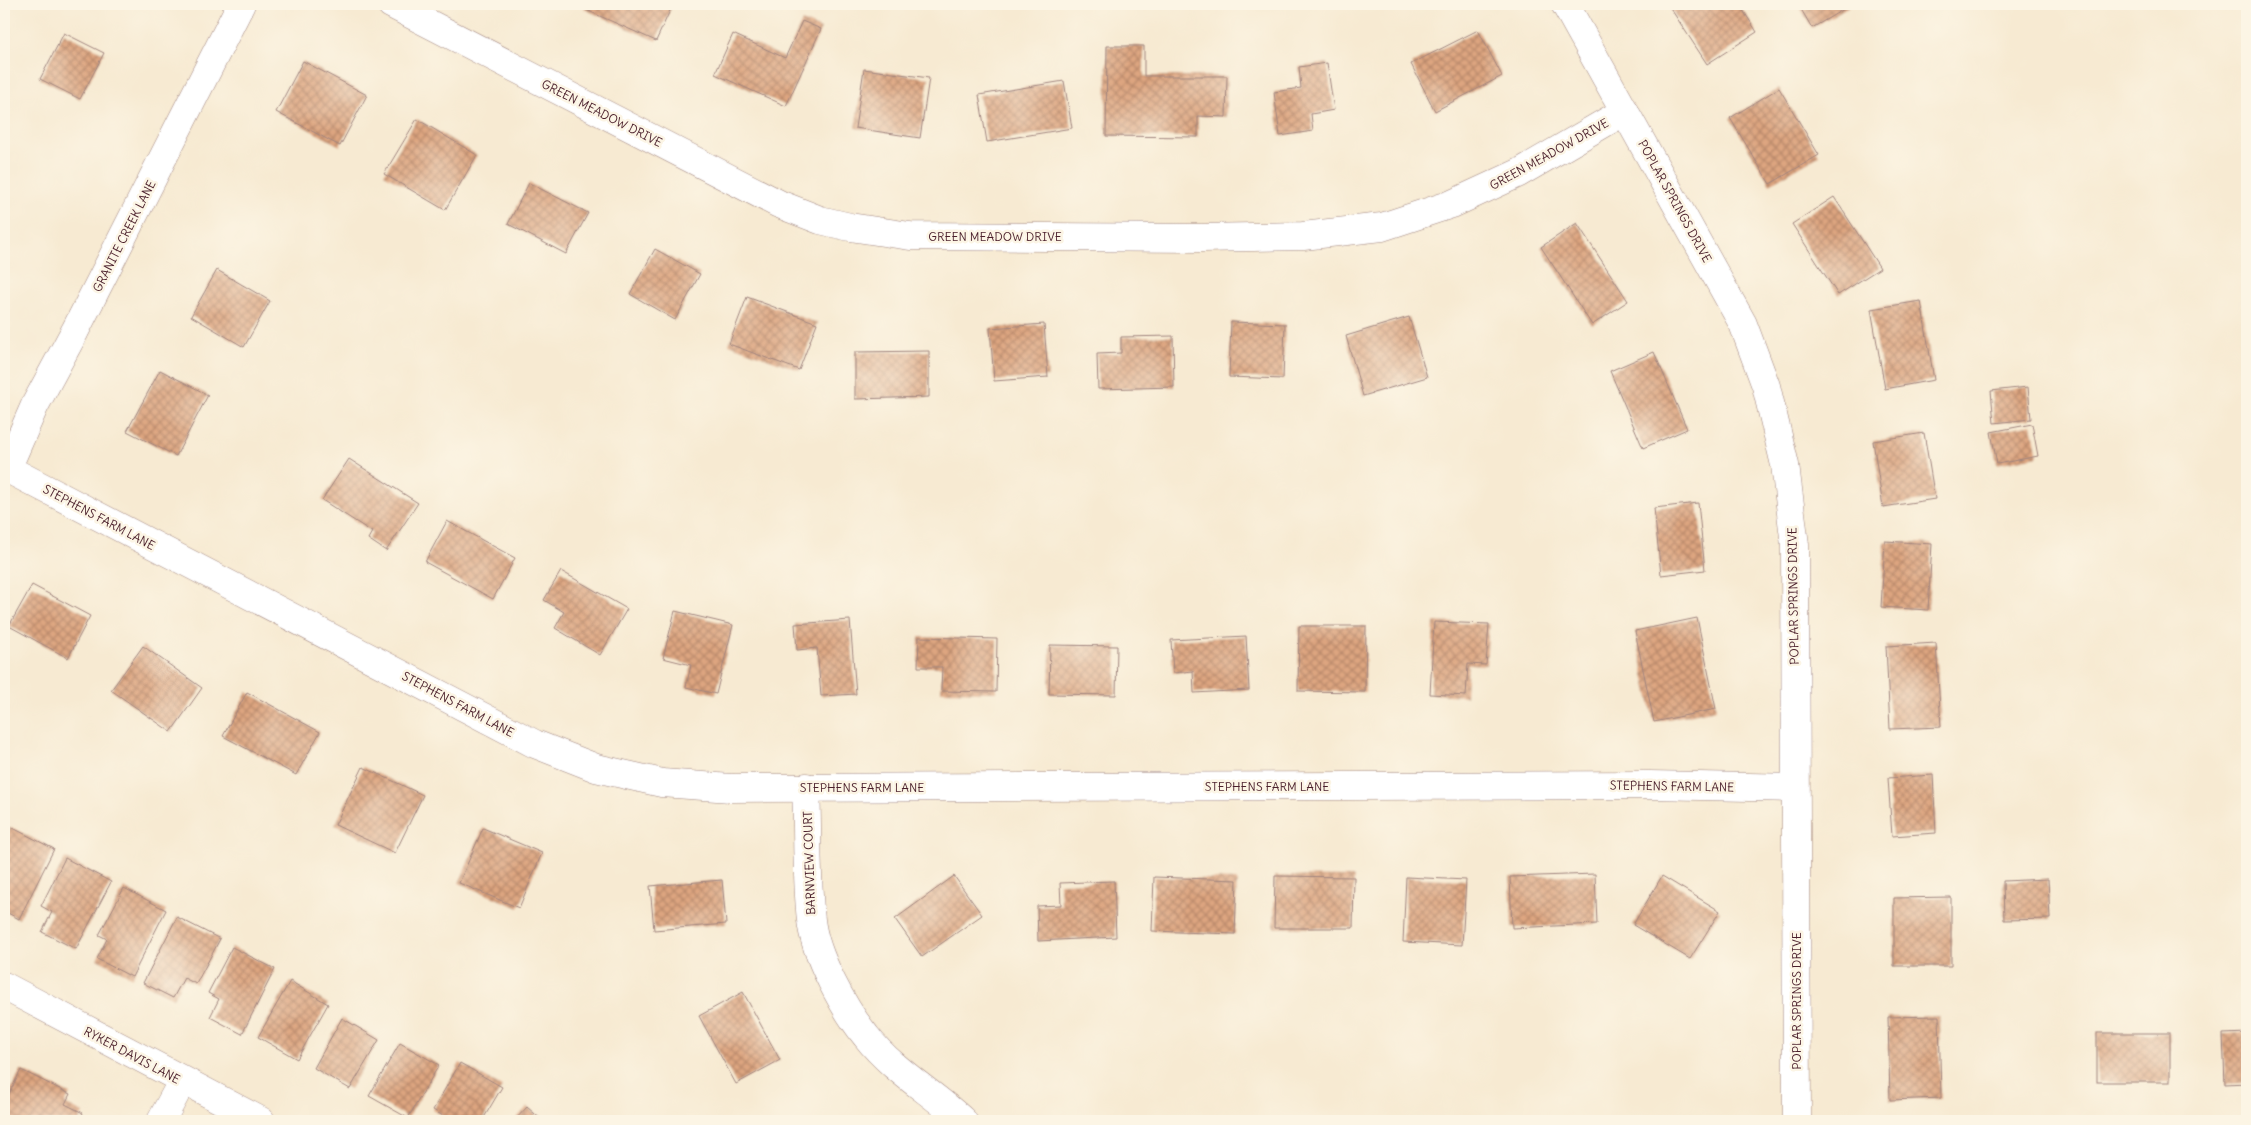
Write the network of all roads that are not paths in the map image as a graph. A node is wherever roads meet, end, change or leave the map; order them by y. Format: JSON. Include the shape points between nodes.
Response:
{"nodes":[{"id":1,"x":242,"y":4,"type":"edge"},
{"id":2,"x":391,"y":4,"type":"edge"},
{"id":3,"x":1566,"y":4,"type":"edge"},
{"id":4,"x":1625,"y":111,"type":"junction"},
{"id":5,"x":6,"y":468,"type":"edge"},
{"id":6,"x":806,"y":787,"type":"junction"},
{"id":7,"x":1794,"y":788,"type":"junction"},
{"id":8,"x":4,"y":986,"type":"edge"},
{"id":9,"x":182,"y":1082,"type":"junction"},
{"id":10,"x":161,"y":1121,"type":"edge"},
{"id":11,"x":261,"y":1121,"type":"edge"},
{"id":12,"x":963,"y":1121,"type":"edge"},
{"id":13,"x":1797,"y":1121,"type":"edge"}],
"edges":[{"from":1,"to":5,"type":"street","name":"GRANITE CREEK LANE","via":[[35,405]]},
{"from":2,"to":4,"type":"street","name":"GREEN MEADOW DRIVE","via":[[779,204],[820,220],[910,236],[1303,236],[1382,227],[1452,204],[1519,173]]},
{"from":3,"to":4,"type":"street","name":"POPLAR SPRINGS DRIVE"},
{"from":4,"to":7,"type":"street","name":"POPLAR SPRINGS DRIVE","via":[[1742,324],[1766,386],[1785,465],[1795,546]]},
{"from":5,"to":6,"type":"street","name":"STEPHENS FARM LANE","via":[[535,744],[596,768],[662,783],[731,788]]},
{"from":6,"to":7,"type":"street","name":"STEPHENS FARM LANE","via":[[1650,785]]},
{"from":6,"to":12,"type":"street","name":"BARNVIEW COURT","via":[[811,922],[817,946],[838,994],[866,1037],[903,1074]]},
{"from":7,"to":13,"type":"street","name":"POPLAR SPRINGS DRIVE"},
{"from":8,"to":9,"type":"street","name":"RYKER DAVIS LANE"},
{"from":9,"to":10,"type":"street"},
{"from":9,"to":11,"type":"street","name":"RYKER DAVIS LANE"}]}
